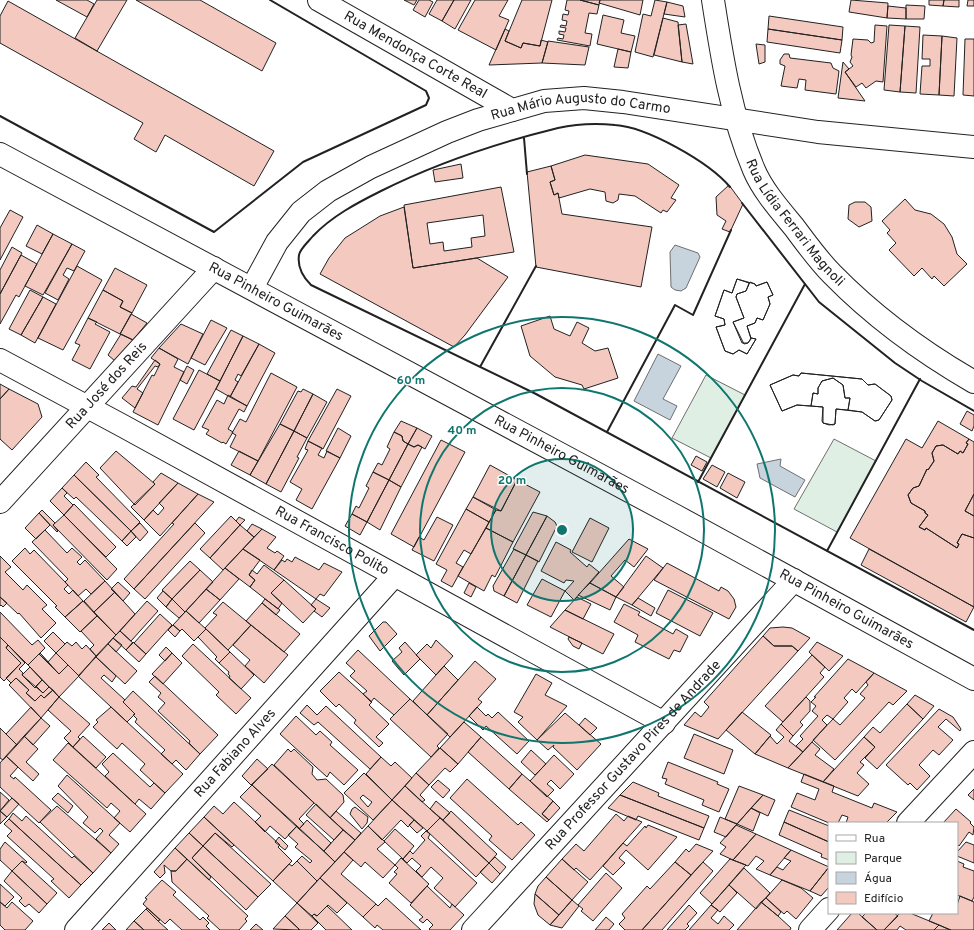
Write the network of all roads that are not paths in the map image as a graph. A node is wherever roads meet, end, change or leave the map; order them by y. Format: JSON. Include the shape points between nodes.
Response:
{"nodes":[{"id":1,"x":319,"y":0,"type":"edge"},
{"id":2,"x":713,"y":0,"type":"edge"},
{"id":3,"x":512,"y":110,"type":"junction"},
{"id":4,"x":736,"y":119,"type":"junction"},
{"id":5,"x":974,"y":147,"type":"edge"},
{"id":6,"x":0,"y":154,"type":"edge"},
{"id":7,"x":214,"y":268,"type":"junction"},
{"id":8,"x":252,"y":288,"type":"junction"},
{"id":9,"x":0,"y":360,"type":"edge"},
{"id":10,"x":974,"y":382,"type":"edge"},
{"id":11,"x":88,"y":407,"type":"junction"},
{"id":12,"x":0,"y":502,"type":"edge"},
{"id":13,"x":394,"y":576,"type":"junction"},
{"id":14,"x":794,"y":580,"type":"junction"},
{"id":15,"x":974,"y":679,"type":"edge"},
{"id":16,"x":664,"y":723,"type":"junction"},
{"id":17,"x":974,"y":752,"type":"edge"},
{"id":18,"x":909,"y":822,"type":"edge"},
{"id":19,"x":828,"y":910,"type":"edge"},
{"id":20,"x":76,"y":930,"type":"edge"},
{"id":21,"x":476,"y":930,"type":"edge"},
{"id":22,"x":810,"y":930,"type":"edge"}],
"edges":[{"from":1,"to":3,"type":"street","name":"Rua Mendonça Corte Real"},
{"from":2,"to":4,"type":"street","name":"Rua Lídia Ferrari Magnoli","via":[[723,66]]},
{"from":3,"to":4,"type":"street","name":"Rua Mário Augusto do Carmo","via":[[544,101],[584,98]]},
{"from":3,"to":8,"type":"street","name":"Rua Mário Augusto do Carmo","via":[[447,132],[371,167],[328,191],[301,212],[277,242]]},
{"from":4,"to":5,"type":"street","name":"Rua Mário Augusto do Carmo","via":[[818,132]]},
{"from":4,"to":10,"type":"street","name":"Rua Lídia Ferrari Magnoli","via":[[755,172],[776,205],[831,274],[895,331]]},
{"from":6,"to":7,"type":"street","name":"Rua Pinheiro Guimarães"},
{"from":7,"to":8,"type":"street","name":"Rua Pinheiro Guimarães"},
{"from":7,"to":11,"type":"street","name":"Rua José dos Reis"},
{"from":8,"to":14,"type":"street","name":"Rua Pinheiro Guimarães"},
{"from":9,"to":11,"type":"street","name":"Rua Francisco Polito"},
{"from":11,"to":12,"type":"street","name":"Rua José dos Reis"},
{"from":11,"to":13,"type":"street","name":"Rua Francisco Polito"},
{"from":13,"to":16,"type":"street","name":"Rua Francisco Polito"},
{"from":13,"to":20,"type":"street","name":"Rua Fabiano Alves"},
{"from":14,"to":15,"type":"street","name":"Rua Pinheiro Guimarães"},
{"from":14,"to":16,"type":"street","name":"Rua Professor Gustavo Pires de Andrade"},
{"from":16,"to":21,"type":"street","name":"Rua Professor Gustavo Pires de Andrade"},
{"from":17,"to":18,"type":"street"},
{"from":19,"to":22,"type":"street"}]}
